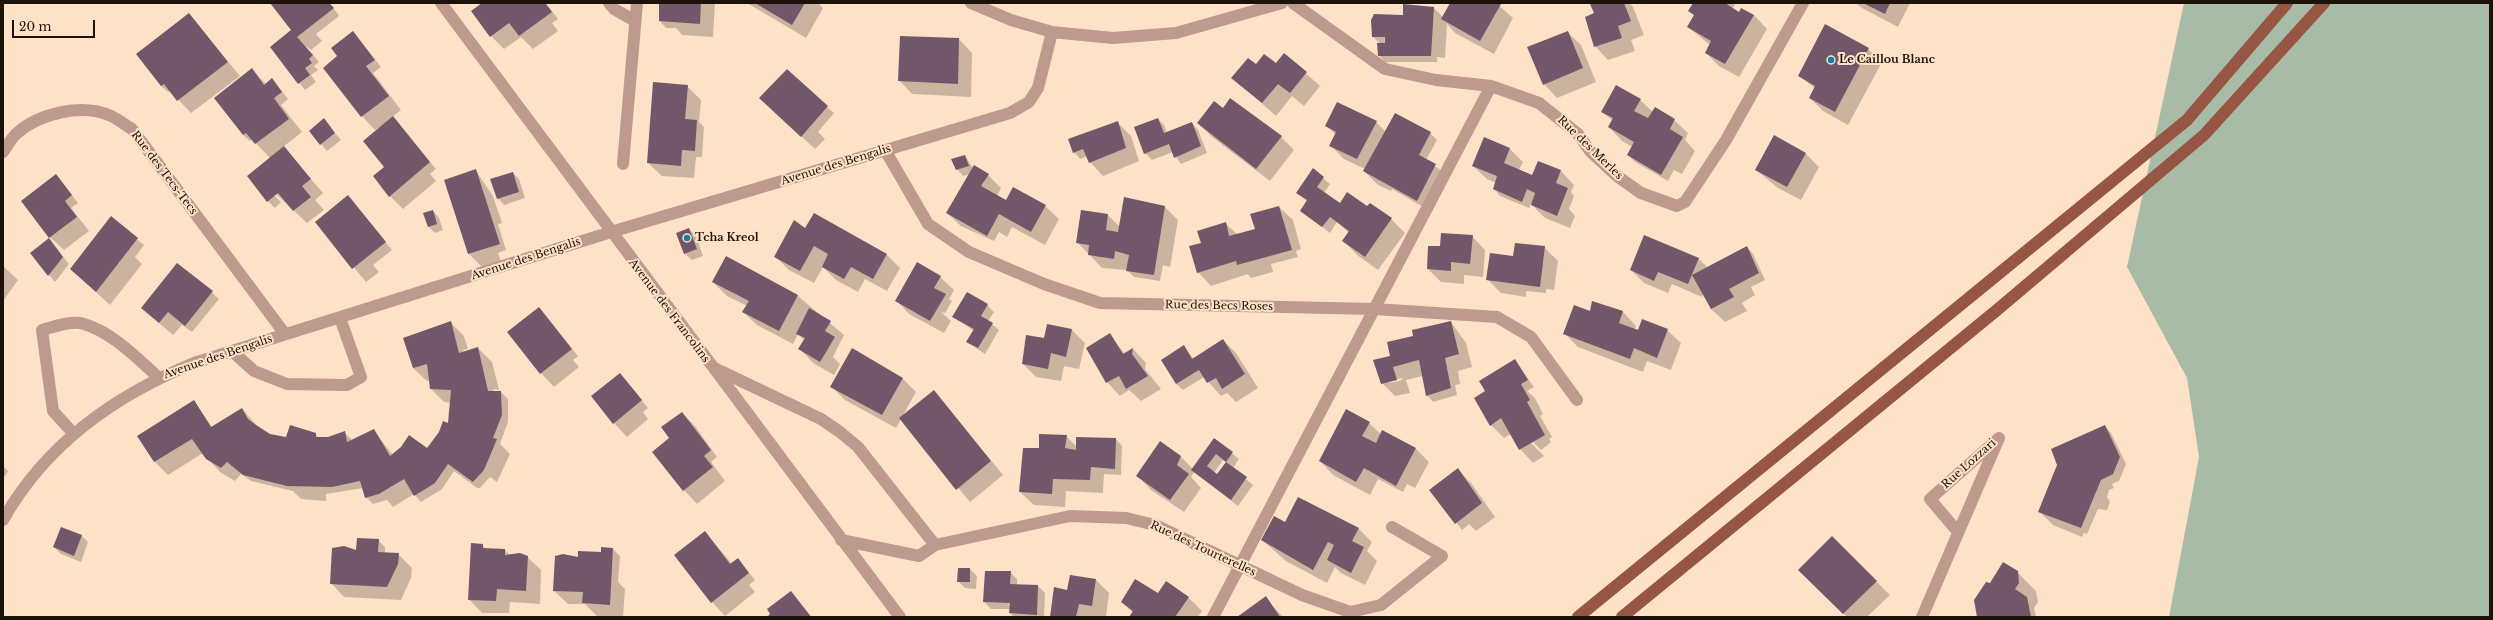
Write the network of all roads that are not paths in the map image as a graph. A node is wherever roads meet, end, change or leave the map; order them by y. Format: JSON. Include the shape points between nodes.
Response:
{"nodes":[{"id":1,"x":441,"y":3,"type":"edge"},
{"id":2,"x":609,"y":3,"type":"edge"},
{"id":3,"x":637,"y":3,"type":"edge"},
{"id":4,"x":971,"y":3,"type":"edge"},
{"id":5,"x":1282,"y":3,"type":"edge"},
{"id":6,"x":1293,"y":3,"type":"edge"},
{"id":7,"x":2287,"y":3,"type":"edge"},
{"id":8,"x":2324,"y":3,"type":"edge"},
{"id":9,"x":1800,"y":5,"type":"edge"},
{"id":10,"x":635,"y":21,"type":"junction"},
{"id":11,"x":1052,"y":32,"type":"junction"},
{"id":12,"x":1491,"y":86,"type":"junction"},
{"id":13,"x":886,"y":150,"type":"junction"},
{"id":14,"x":3,"y":152,"type":"edge"},
{"id":15,"x":623,"y":164,"type":"dead end"},
{"id":16,"x":611,"y":232,"type":"junction"},
{"id":17,"x":1375,"y":309,"type":"junction"},
{"id":18,"x":340,"y":318,"type":"junction"},
{"id":19,"x":286,"y":334,"type":"junction"},
{"id":20,"x":233,"y":352,"type":"junction"},
{"id":21,"x":711,"y":366,"type":"junction"},
{"id":22,"x":159,"y":378,"type":"junction"},
{"id":23,"x":1577,"y":400,"type":"dead end"},
{"id":24,"x":73,"y":433,"type":"junction"},
{"id":25,"x":3,"y":520,"type":"edge"},
{"id":26,"x":1392,"y":527,"type":"dead end"},
{"id":27,"x":1957,"y":531,"type":"junction"},
{"id":28,"x":842,"y":540,"type":"junction"},
{"id":29,"x":934,"y":544,"type":"junction"},
{"id":30,"x":1239,"y":565,"type":"junction"},
{"id":31,"x":900,"y":617,"type":"edge"},
{"id":32,"x":1213,"y":617,"type":"edge"},
{"id":33,"x":1578,"y":617,"type":"edge"},
{"id":34,"x":1622,"y":617,"type":"edge"},
{"id":35,"x":1922,"y":617,"type":"edge"}],
"edges":[{"from":1,"to":16,"type":"street","name":"Avenue des Francolins"},
{"from":2,"to":10,"type":"street","via":[[614,9]]},
{"from":3,"to":10,"type":"street"},
{"from":4,"to":11,"type":"street","via":[[1011,20]]},
{"from":5,"to":11,"type":"street","via":[[1176,33],[1113,38]]},
{"from":6,"to":12,"type":"street","name":"Rue des Merles","via":[[1385,69],[1436,80]]},
{"from":7,"to":33,"type":"main road","via":[[2187,120]]},
{"from":8,"to":34,"type":"main road","via":[[2204,135],[1997,310]]},
{"from":9,"to":12,"type":"street","name":"Rue des Merles","via":[[1726,140],[1686,202],[1677,206],[1641,193],[1617,176],[1590,151],[1578,134],[1539,103]]},
{"from":10,"to":15,"type":"street"},
{"from":11,"to":13,"type":"street","name":"Avenue des Bengalis","via":[[1038,88],[1029,102],[1010,113]]},
{"from":12,"to":17,"type":"street"},
{"from":13,"to":16,"type":"street","name":"Avenue des Bengalis"},
{"from":13,"to":17,"type":"street","name":"Rue des Becs Roses","via":[[928,224],[969,252],[1044,284],[1100,303]]},
{"from":14,"to":19,"type":"street","name":"Rue des Tecs-Tecs","via":[[16,134],[40,119],[64,111],[87,110],[111,115],[132,129]]},
{"from":16,"to":18,"type":"street","name":"Avenue des Bengalis"},
{"from":16,"to":21,"type":"street","name":"Avenue des Francolins"},
{"from":17,"to":23,"type":"street","name":"Rue des Becs Roses","via":[[1497,317],[1531,337]]},
{"from":17,"to":30,"type":"street"},
{"from":18,"to":19,"type":"street","name":"Avenue des Bengalis"},
{"from":18,"to":20,"type":"street","via":[[361,377],[347,385],[286,384],[254,371]]},
{"from":19,"to":20,"type":"street","name":"Avenue des Bengalis"},
{"from":20,"to":22,"type":"street","name":"Avenue des Bengalis"},
{"from":21,"to":28,"type":"street","name":"Avenue des Francolins"},
{"from":21,"to":29,"type":"street","via":[[821,419],[840,432],[858,447]]},
{"from":22,"to":24,"type":"street","name":"Avenue des Bengalis","via":[[127,395]]},
{"from":22,"to":24,"type":"street","via":[[120,344],[83,324],[63,324],[42,330],[53,411]]},
{"from":24,"to":25,"type":"street","name":"Avenue des Bengalis","via":[[50,454],[14,501]]},
{"from":26,"to":30,"type":"street","name":"Rue des Tourterelles","via":[[1442,556],[1381,605],[1350,612],[1302,595]]},
{"from":27,"to":27,"type":"street","name":"Rue Lozzari","via":[[1966,510],[1999,438],[1930,499]]},
{"from":27,"to":35,"type":"street","name":"Rue Lozzari"},
{"from":28,"to":29,"type":"street","name":"Rue des Tourterelles","via":[[919,556]]},
{"from":28,"to":31,"type":"street","name":"Avenue des Francolins"},
{"from":29,"to":30,"type":"street","name":"Rue des Tourterelles","via":[[1070,516],[1106,516],[1155,524]]},
{"from":30,"to":32,"type":"street"}]}
